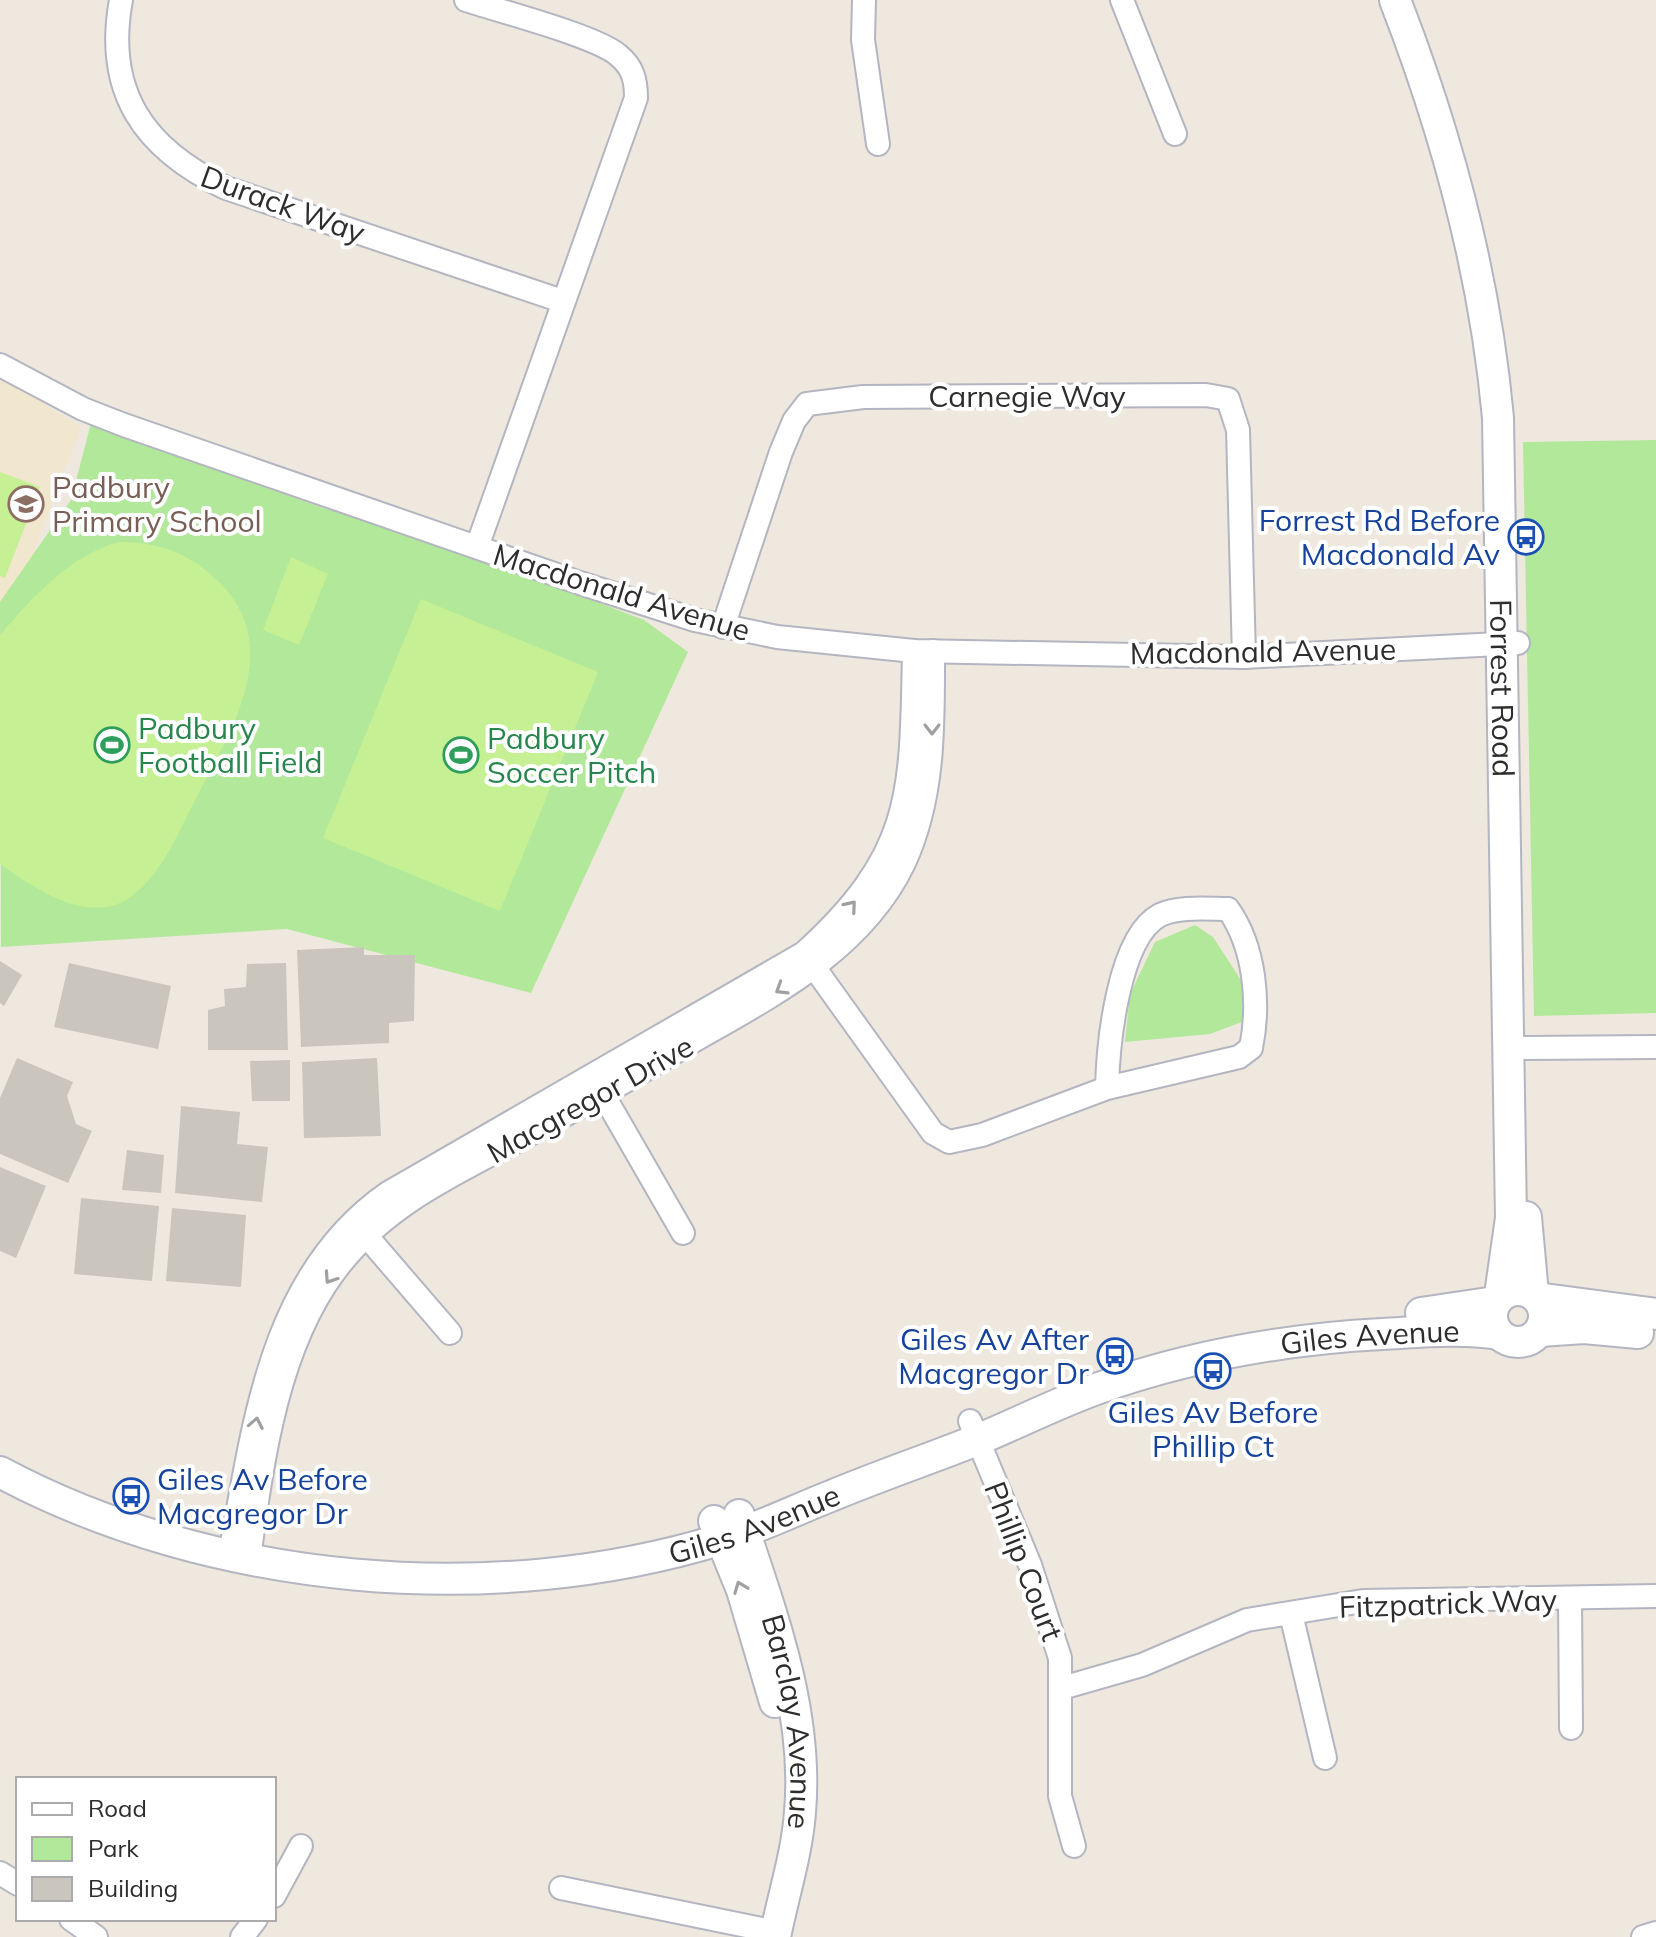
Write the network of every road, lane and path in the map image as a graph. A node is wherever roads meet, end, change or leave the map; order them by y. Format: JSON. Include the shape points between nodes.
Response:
{"nodes":[{"id":1,"x":121,"y":0,"type":"edge"},
{"id":2,"x":466,"y":0,"type":"edge"},
{"id":3,"x":864,"y":0,"type":"edge"},
{"id":4,"x":1122,"y":0,"type":"edge"},
{"id":5,"x":1395,"y":0,"type":"edge"},
{"id":6,"x":1413,"y":0,"type":"edge"},
{"id":7,"x":1175,"y":134,"type":"dead end"},
{"id":8,"x":878,"y":144,"type":"dead end"},
{"id":9,"x":562,"y":301,"type":"junction"},
{"id":10,"x":0,"y":365,"type":"edge"},
{"id":11,"x":477,"y":547,"type":"junction"},
{"id":12,"x":723,"y":627,"type":"junction"},
{"id":13,"x":1509,"y":643,"type":"junction"},
{"id":14,"x":923,"y":651,"type":"junction"},
{"id":15,"x":1244,"y":657,"type":"junction"},
{"id":16,"x":809,"y":960,"type":"junction"},
{"id":17,"x":1656,"y":1047,"type":"edge"},
{"id":18,"x":1516,"y":1048,"type":"junction"},
{"id":19,"x":598,"y":1085,"type":"junction"},
{"id":20,"x":1107,"y":1088,"type":"junction"},
{"id":21,"x":359,"y":1228,"type":"junction"},
{"id":22,"x":683,"y":1233,"type":"dead end"},
{"id":23,"x":1535,"y":1296,"type":"junction"},
{"id":24,"x":1497,"y":1299,"type":"junction"},
{"id":25,"x":1656,"y":1314,"type":"edge"},
{"id":26,"x":1540,"y":1331,"type":"junction"},
{"id":27,"x":450,"y":1333,"type":"dead end"},
{"id":28,"x":1499,"y":1334,"type":"junction"},
{"id":29,"x":1656,"y":1334,"type":"edge"},
{"id":30,"x":974,"y":1430,"type":"junction"},
{"id":31,"x":0,"y":1453,"type":"edge"},
{"id":32,"x":0,"y":1472,"type":"edge"},
{"id":33,"x":729,"y":1526,"type":"junction"},
{"id":34,"x":241,"y":1548,"type":"junction"},
{"id":35,"x":1656,"y":1596,"type":"edge"},
{"id":36,"x":1570,"y":1598,"type":"junction"},
{"id":37,"x":1291,"y":1614,"type":"junction"},
{"id":38,"x":1062,"y":1688,"type":"junction"},
{"id":39,"x":1571,"y":1728,"type":"dead end"},
{"id":40,"x":1325,"y":1758,"type":"dead end"},
{"id":41,"x":301,"y":1846,"type":"dead end"},
{"id":42,"x":1074,"y":1846,"type":"dead end"},
{"id":43,"x":561,"y":1888,"type":"dead end"},
{"id":44,"x":276,"y":1892,"type":"edge"},
{"id":45,"x":74,"y":1921,"type":"edge"},
{"id":46,"x":254,"y":1921,"type":"edge"},
{"id":47,"x":1656,"y":1933,"type":"edge"},
{"id":48,"x":767,"y":1934,"type":"edge"},
{"id":49,"x":96,"y":1937,"type":"edge"},
{"id":50,"x":242,"y":1937,"type":"edge"},
{"id":51,"x":1643,"y":1937,"type":"edge"}],
"edges":[{"from":1,"to":9,"type":"street","name":"Durack Way","via":[[116,63],[125,94],[162,149],[192,172]]},
{"from":2,"to":9,"type":"street","via":[[605,47],[630,67],[636,81],[636,98]]},
{"from":3,"to":8,"type":"street","via":[[863,40]]},
{"from":4,"to":7,"type":"street"},
{"from":5,"to":13,"type":"street","name":"Forrest Road","via":[[1448,153],[1483,302],[1499,437]]},
{"from":6,"to":13,"type":"street","name":"Forrest Road","via":[[1453,121],[1496,303],[1516,490]]},
{"from":9,"to":11,"type":"street"},
{"from":10,"to":11,"type":"street","name":"Macdonald Avenue","via":[[124,425]]},
{"from":11,"to":12,"type":"street","name":"Macdonald Avenue"},
{"from":12,"to":14,"type":"street","name":"Macdonald Avenue"},
{"from":12,"to":15,"type":"street","name":"Carnegie Way","via":[[781,452],[807,404],[863,397],[1206,395],[1228,399],[1238,430]]},
{"from":13,"to":15,"type":"street","name":"Macdonald Avenue"},
{"from":13,"to":18,"type":"street","name":"Forrest Road"},
{"from":14,"to":15,"type":"street","name":"Macdonald Avenue"},
{"from":14,"to":16,"type":"street","name":"Macgregor Drive","via":[[911,762],[896,834],[856,901]]},
{"from":16,"to":19,"type":"street","name":"Macgregor Drive"},
{"from":16,"to":20,"type":"street","via":[[933,1133],[949,1142],[982,1135]]},
{"from":17,"to":18,"type":"street"},
{"from":18,"to":23,"type":"street","name":"Forrest Road"},
{"from":18,"to":24,"type":"street","name":"Forrest Road","via":[[1511,1235]]},
{"from":19,"to":21,"type":"street","name":"Macgregor Drive","via":[[407,1181]]},
{"from":19,"to":22,"type":"street"},
{"from":20,"to":20,"type":"street","via":[[1108,1039],[1141,929],[1162,914],[1228,909],[1241,927],[1253,971],[1251,1048],[1239,1057]]},
{"from":21,"to":27,"type":"street"},
{"from":21,"to":34,"type":"street","name":"Macgregor Drive","via":[[306,1279],[281,1332],[259,1405]]},
{"from":23,"to":24,"type":"street","via":[[1518,1289]]},
{"from":23,"to":25,"type":"street"},
{"from":23,"to":26,"type":"street","via":[[1544,1316]]},
{"from":24,"to":28,"type":"street","via":[[1491,1320]]},
{"from":24,"to":30,"type":"street","name":"Giles Avenue","via":[[1427,1313],[1305,1321],[1202,1339],[1106,1368]]},
{"from":26,"to":28,"type":"street","via":[[1522,1342]]},
{"from":26,"to":29,"type":"street","via":[[1584,1328]]},
{"from":28,"to":30,"type":"street","name":"Giles Avenue","via":[[1463,1328],[1239,1351],[1100,1388]]},
{"from":30,"to":33,"type":"street","name":"Giles Avenue"},
{"from":30,"to":38,"type":"street","name":"Phillip Court","via":[[1049,1618]]},
{"from":31,"to":34,"type":"street","name":"Giles Avenue","via":[[68,1489]]},
{"from":32,"to":34,"type":"street","name":"Giles Avenue","via":[[132,1530]]},
{"from":33,"to":34,"type":"street","name":"Giles Avenue","via":[[592,1566],[477,1578],[361,1575]]},
{"from":33,"to":48,"type":"street","name":"Barclay Avenue","via":[[779,1733],[781,1821]]},
{"from":35,"to":36,"type":"street","name":"Fitzpatrick Way"},
{"from":36,"to":37,"type":"street","name":"Fitzpatrick Way","via":[[1363,1601]]},
{"from":36,"to":39,"type":"street"},
{"from":37,"to":38,"type":"street","name":"Fitzpatrick Way","via":[[1247,1620],[1142,1665]]},
{"from":37,"to":40,"type":"street"},
{"from":38,"to":42,"type":"street","name":"Phillip Court","via":[[1060,1796]]},
{"from":41,"to":44,"type":"street"},
{"from":43,"to":48,"type":"street"},
{"from":45,"to":49,"type":"street"},
{"from":46,"to":50,"type":"street"},
{"from":47,"to":51,"type":"street"}]}
